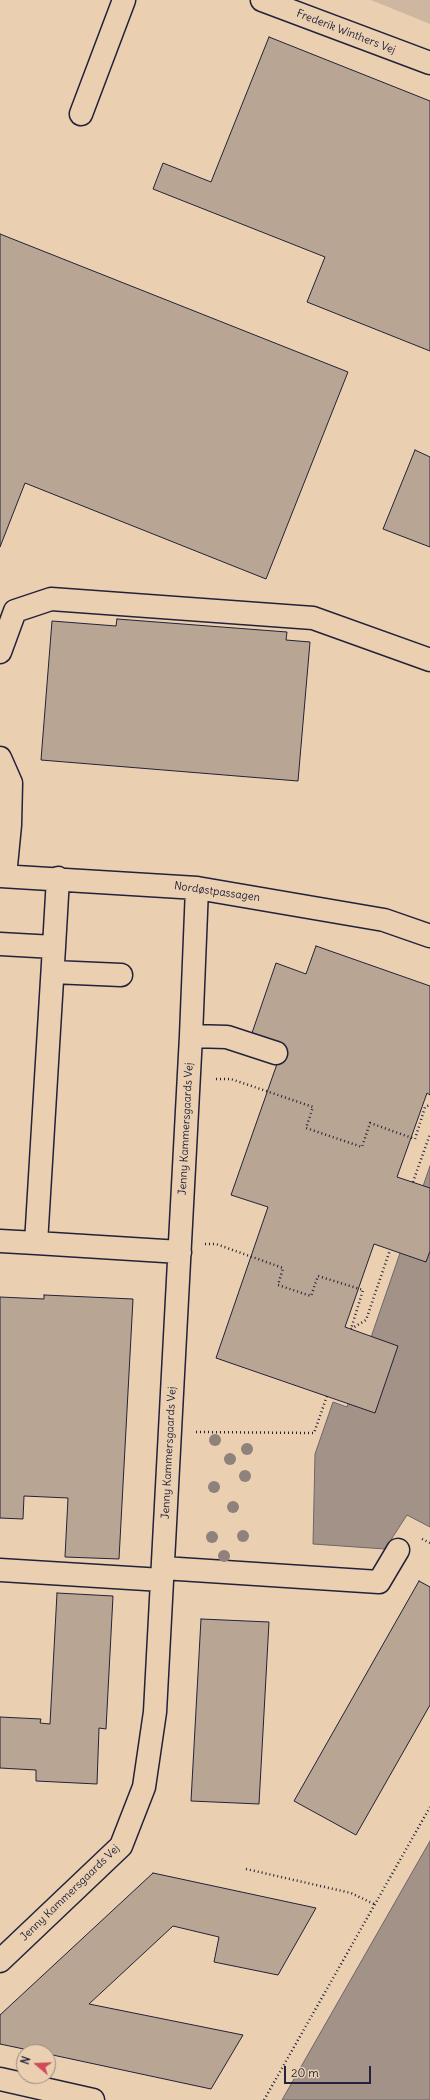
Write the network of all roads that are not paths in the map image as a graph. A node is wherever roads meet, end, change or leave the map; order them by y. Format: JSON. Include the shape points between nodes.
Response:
{"nodes":[{"id":1,"x":124,"y":0,"type":"edge"},
{"id":2,"x":262,"y":0,"type":"edge"},
{"id":3,"x":430,"y":63,"type":"edge"},
{"id":4,"x":81,"y":114,"type":"dead end"},
{"id":5,"x":0,"y":652,"type":"edge"},
{"id":6,"x":430,"y":660,"type":"edge"},
{"id":7,"x":0,"y":758,"type":"edge"},
{"id":8,"x":2,"y":876,"type":"edge"},
{"id":9,"x":58,"y":878,"type":"junction"},
{"id":10,"x":197,"y":888,"type":"junction"},
{"id":11,"x":430,"y":936,"type":"edge"},
{"id":12,"x":0,"y":944,"type":"edge"},
{"id":13,"x":54,"y":947,"type":"junction"},
{"id":14,"x":53,"y":972,"type":"junction"},
{"id":15,"x":121,"y":975,"type":"dead end"},
{"id":16,"x":191,"y":1036,"type":"junction"},
{"id":17,"x":276,"y":1053,"type":"dead end"},
{"id":18,"x":0,"y":1241,"type":"edge"},
{"id":19,"x":36,"y":1243,"type":"junction"},
{"id":20,"x":180,"y":1252,"type":"junction"},
{"id":21,"x":398,"y":1550,"type":"dead end"},
{"id":22,"x":0,"y":1570,"type":"edge"},
{"id":23,"x":162,"y":1574,"type":"junction"},
{"id":24,"x":0,"y":1961,"type":"edge"},
{"id":25,"x":0,"y":2079,"type":"edge"},
{"id":26,"x":93,"y":2100,"type":"edge"}],
"edges":[{"from":1,"to":4,"type":"street"},
{"from":2,"to":3,"type":"street","name":"Frederik Winthers Vej"},
{"from":5,"to":6,"type":"street","via":[[15,611],[51,599],[312,618]]},
{"from":7,"to":8,"type":"street","via":[[11,783],[10,825]]},
{"from":8,"to":9,"type":"street","name":"Nordøstpassagen"},
{"from":9,"to":10,"type":"street","name":"Nordøstpassagen"},
{"from":9,"to":13,"type":"street"},
{"from":10,"to":11,"type":"street","name":"Nordøstpassagen","via":[[384,920]]},
{"from":10,"to":16,"type":"street","name":"Jenny Kammersgaards Vej"},
{"from":12,"to":13,"type":"street"},
{"from":13,"to":14,"type":"street"},
{"from":14,"to":15,"type":"street"},
{"from":14,"to":19,"type":"street"},
{"from":16,"to":17,"type":"street","via":[[227,1037]]},
{"from":16,"to":20,"type":"street","name":"Jenny Kammersgaards Vej"},
{"from":18,"to":19,"type":"street"},
{"from":19,"to":20,"type":"street"},
{"from":20,"to":23,"type":"street","name":"Jenny Kammersgaards Vej"},
{"from":21,"to":23,"type":"street","via":[[379,1582]]},
{"from":22,"to":23,"type":"street"},
{"from":23,"to":24,"type":"street","name":"Jenny Kammersgaards Vej","via":[[155,1712],[144,1787],[121,1846]]},
{"from":25,"to":26,"type":"street"}]}
